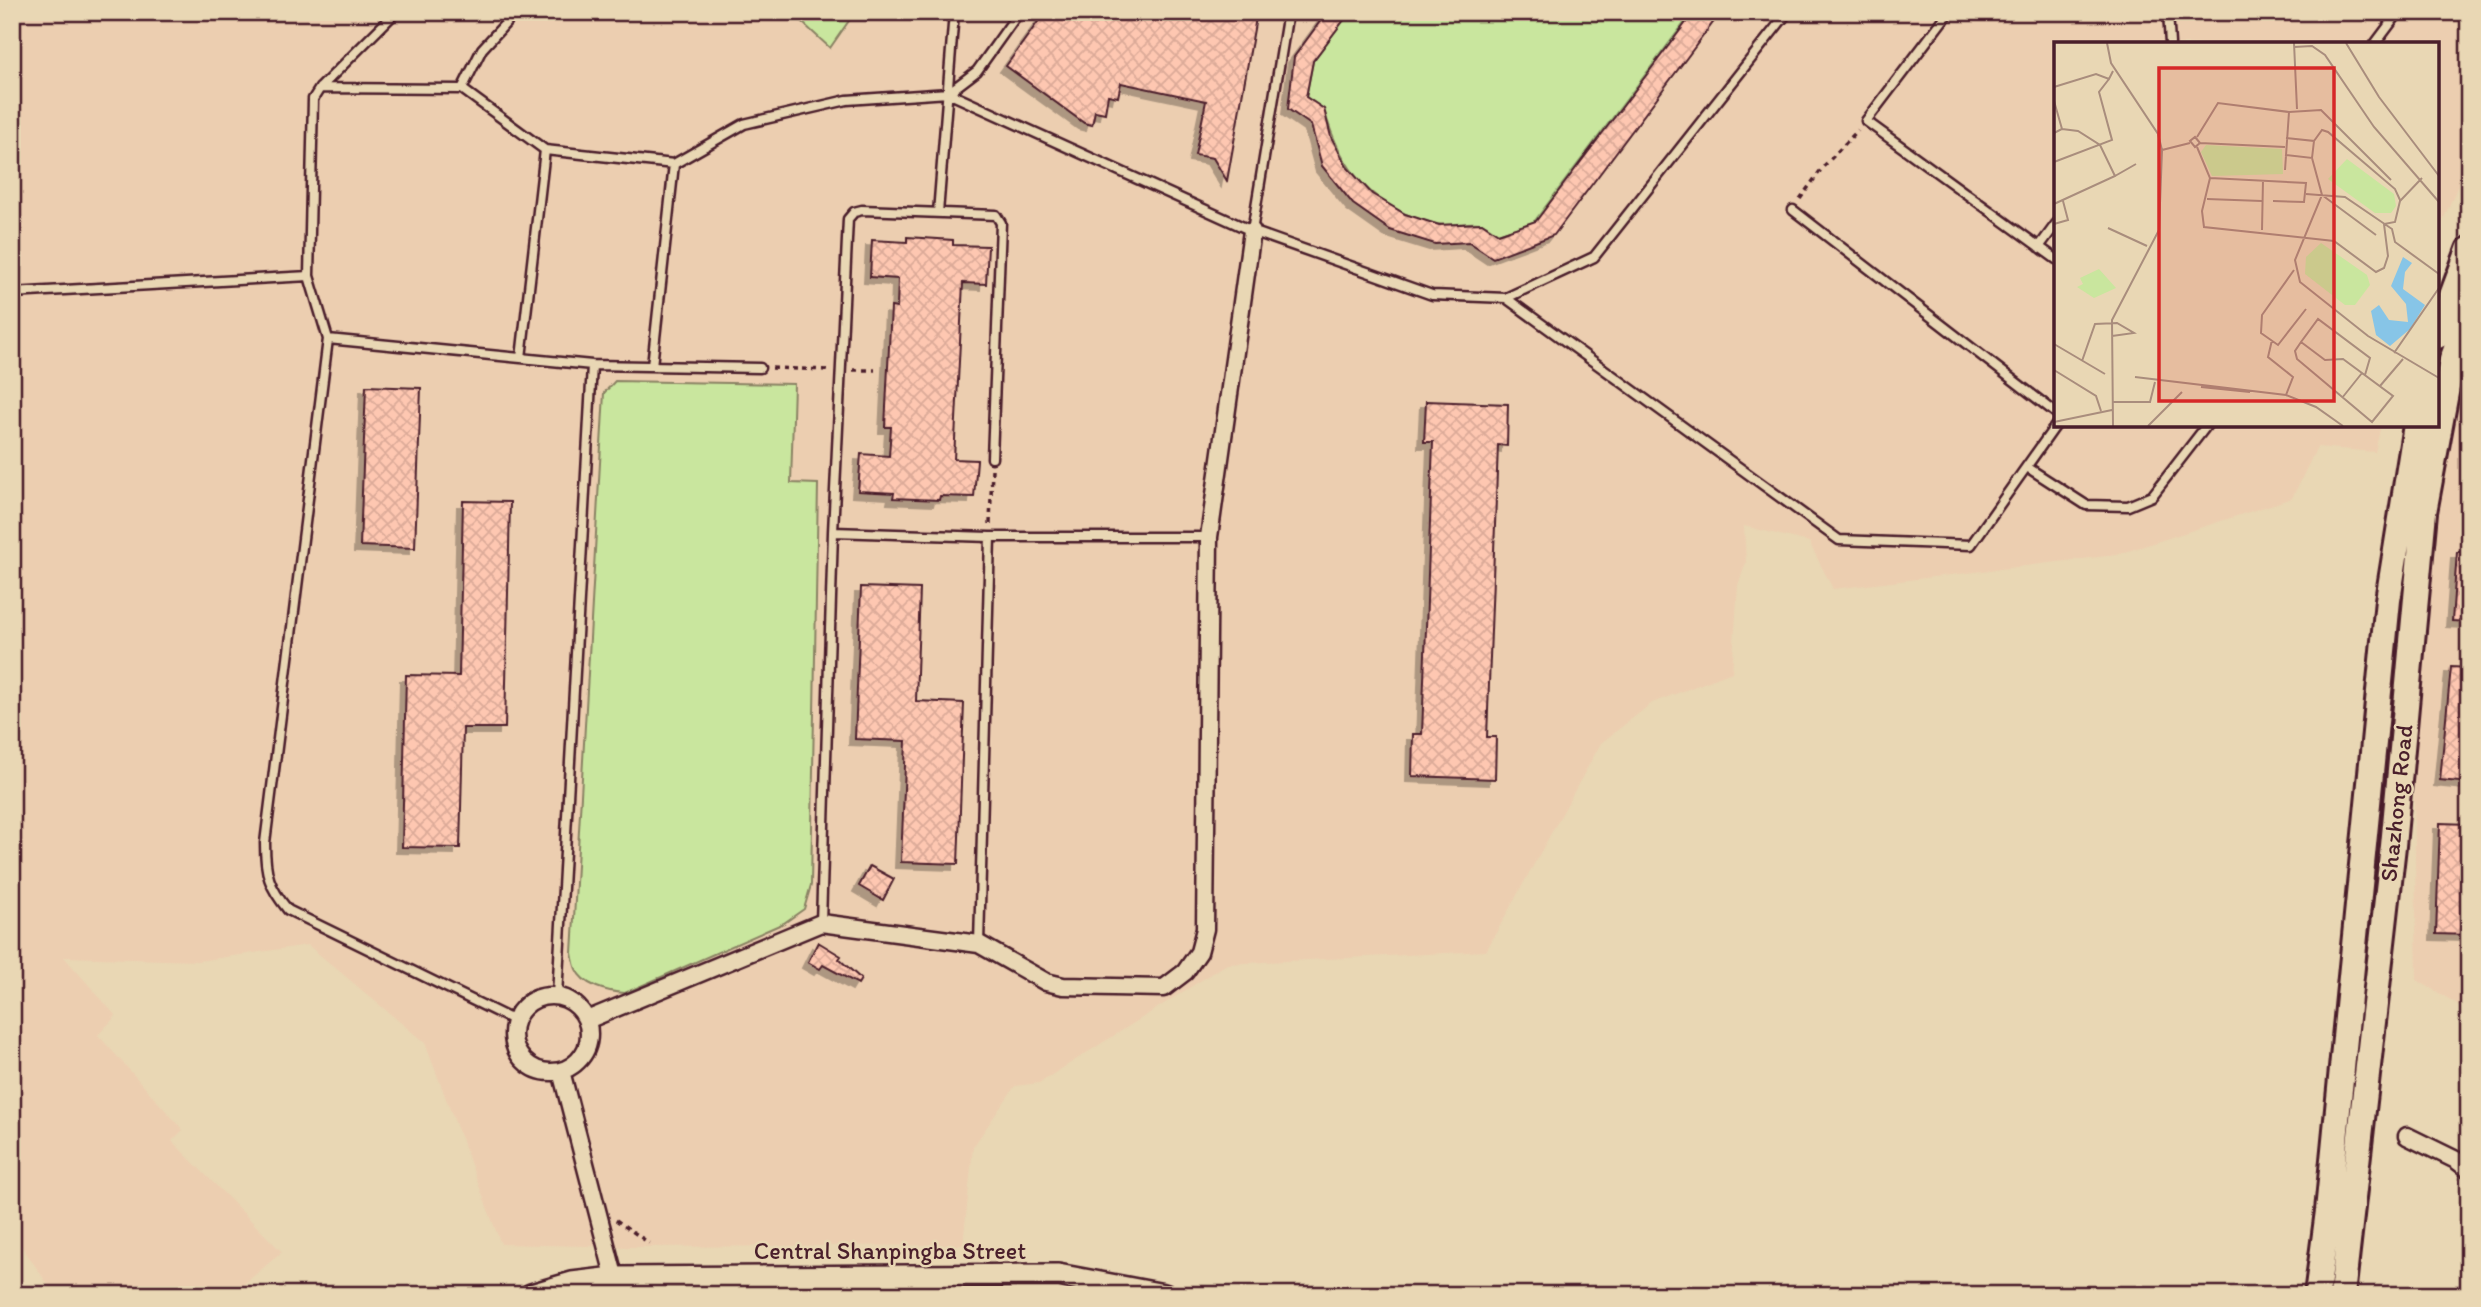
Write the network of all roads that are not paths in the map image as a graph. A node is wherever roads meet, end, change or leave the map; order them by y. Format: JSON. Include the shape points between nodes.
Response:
{"nodes":[{"id":1,"x":396,"y":12,"type":"edge"},
{"id":2,"x":516,"y":12,"type":"edge"},
{"id":3,"x":954,"y":12,"type":"edge"},
{"id":4,"x":1019,"y":12,"type":"edge"},
{"id":5,"x":1288,"y":12,"type":"edge"},
{"id":6,"x":1788,"y":12,"type":"edge"},
{"id":7,"x":1949,"y":12,"type":"edge"},
{"id":8,"x":2168,"y":12,"type":"edge"},
{"id":9,"x":2399,"y":12,"type":"edge"},
{"id":10,"x":2169,"y":40,"type":"edge"},
{"id":11,"x":2376,"y":42,"type":"edge"},
{"id":12,"x":320,"y":88,"type":"junction"},
{"id":13,"x":462,"y":89,"type":"junction"},
{"id":14,"x":948,"y":93,"type":"junction"},
{"id":15,"x":545,"y":150,"type":"junction"},
{"id":16,"x":674,"y":164,"type":"junction"},
{"id":17,"x":1793,"y":210,"type":"road end"},
{"id":18,"x":938,"y":213,"type":"junction"},
{"id":19,"x":2054,"y":227,"type":"edge"},
{"id":20,"x":1252,"y":231,"type":"junction"},
{"id":21,"x":2039,"y":247,"type":"junction"},
{"id":22,"x":2469,"y":250,"type":"edge"},
{"id":23,"x":2054,"y":258,"type":"edge"},
{"id":24,"x":309,"y":276,"type":"junction"},
{"id":25,"x":12,"y":293,"type":"edge"},
{"id":26,"x":1506,"y":298,"type":"junction"},
{"id":27,"x":2469,"y":314,"type":"edge"},
{"id":28,"x":2439,"y":331,"type":"edge"},
{"id":29,"x":328,"y":339,"type":"junction"},
{"id":30,"x":521,"y":358,"type":"junction"},
{"id":31,"x":592,"y":365,"type":"junction"},
{"id":32,"x":652,"y":366,"type":"junction"},
{"id":33,"x":760,"y":368,"type":"road end"},
{"id":34,"x":2054,"y":411,"type":"edge"},
{"id":35,"x":2055,"y":427,"type":"edge"},
{"id":36,"x":2205,"y":427,"type":"edge"},
{"id":37,"x":2416,"y":427,"type":"edge"},
{"id":38,"x":992,"y":458,"type":"road end"},
{"id":39,"x":2027,"y":467,"type":"junction"},
{"id":40,"x":833,"y":532,"type":"junction"},
{"id":41,"x":990,"y":537,"type":"junction"},
{"id":42,"x":1209,"y":537,"type":"junction"},
{"id":43,"x":821,"y":923,"type":"junction"},
{"id":44,"x":979,"y":944,"type":"junction"},
{"id":45,"x":557,"y":996,"type":"junction"},
{"id":46,"x":587,"y":1020,"type":"junction"},
{"id":47,"x":515,"y":1021,"type":"junction"},
{"id":48,"x":561,"y":1071,"type":"junction"},
{"id":49,"x":2407,"y":1136,"type":"dead end"},
{"id":50,"x":2469,"y":1170,"type":"edge"},
{"id":51,"x":616,"y":1286,"type":"edge"},
{"id":52,"x":531,"y":1295,"type":"edge"},
{"id":53,"x":1164,"y":1295,"type":"edge"},
{"id":54,"x":2317,"y":1295,"type":"edge"},
{"id":55,"x":2342,"y":1295,"type":"edge"}],
"edges":[{"from":1,"to":12,"type":"lane"},
{"from":2,"to":13,"type":"lane","via":[[482,49]]},
{"from":3,"to":14,"type":"lane"},
{"from":4,"to":14,"type":"lane","via":[[977,71]]},
{"from":5,"to":20,"type":"lane"},
{"from":6,"to":26,"type":"lane","via":[[1594,257]]},
{"from":7,"to":21,"type":"lane","via":[[1866,121]]},
{"from":8,"to":10,"type":"lane"},
{"from":9,"to":11,"type":"lane"},
{"from":12,"to":13,"type":"lane"},
{"from":12,"to":24,"type":"lane","via":[[311,115]]},
{"from":13,"to":15,"type":"lane"},
{"from":14,"to":16,"type":"lane","via":[[847,100],[744,124]]},
{"from":14,"to":18,"type":"lane"},
{"from":14,"to":20,"type":"lane"},
{"from":15,"to":16,"type":"lane"},
{"from":15,"to":30,"type":"lane"},
{"from":16,"to":32,"type":"lane"},
{"from":17,"to":34,"type":"lane"},
{"from":18,"to":38,"type":"lane","via":[[996,215],[1002,223]]},
{"from":18,"to":40,"type":"lane","via":[[862,210],[848,219]]},
{"from":19,"to":21,"type":"lane"},
{"from":20,"to":26,"type":"lane","via":[[1432,295]]},
{"from":20,"to":42,"type":"street"},
{"from":21,"to":23,"type":"lane"},
{"from":22,"to":28,"type":"main road"},
{"from":24,"to":25,"type":"lane"},
{"from":24,"to":29,"type":"lane"},
{"from":26,"to":39,"type":"lane","via":[[1839,540],[1971,545]]},
{"from":27,"to":55,"type":"main road","name":"Shazhong Road","via":[[2452,360],[2424,512],[2393,846]]},
{"from":29,"to":30,"type":"lane"},
{"from":29,"to":47,"type":"lane","via":[[265,866],[272,891],[288,910]]},
{"from":30,"to":31,"type":"lane"},
{"from":31,"to":32,"type":"lane"},
{"from":31,"to":45,"type":"lane"},
{"from":32,"to":33,"type":"lane"},
{"from":35,"to":39,"type":"lane"},
{"from":36,"to":39,"type":"lane","via":[[2151,496],[2128,506],[2086,505]]},
{"from":37,"to":54,"type":"main road","name":"Shazhong Road","via":[[2388,600]]},
{"from":40,"to":41,"type":"lane"},
{"from":40,"to":43,"type":"lane"},
{"from":41,"to":42,"type":"lane"},
{"from":41,"to":44,"type":"lane"},
{"from":42,"to":44,"type":"street","via":[[1205,929],[1199,952],[1185,972],[1164,988],[1063,986],[1046,982]]},
{"from":43,"to":44,"type":"street"},
{"from":43,"to":46,"type":"street"},
{"from":45,"to":46,"type":"street","via":[[580,1008]]},
{"from":45,"to":47,"type":"street","via":[[531,1001]]},
{"from":46,"to":48,"type":"street","via":[[587,1046],[581,1058]]},
{"from":47,"to":48,"type":"street","via":[[514,1045],[527,1064]]},
{"from":48,"to":51,"type":"street"},
{"from":49,"to":50,"type":"street"},
{"from":51,"to":52,"type":"main road","name":"Central Shanpingba Street","via":[[572,1283]]},
{"from":51,"to":53,"type":"main road","name":"Central Shanpingba Street","via":[[1058,1275]]}]}
